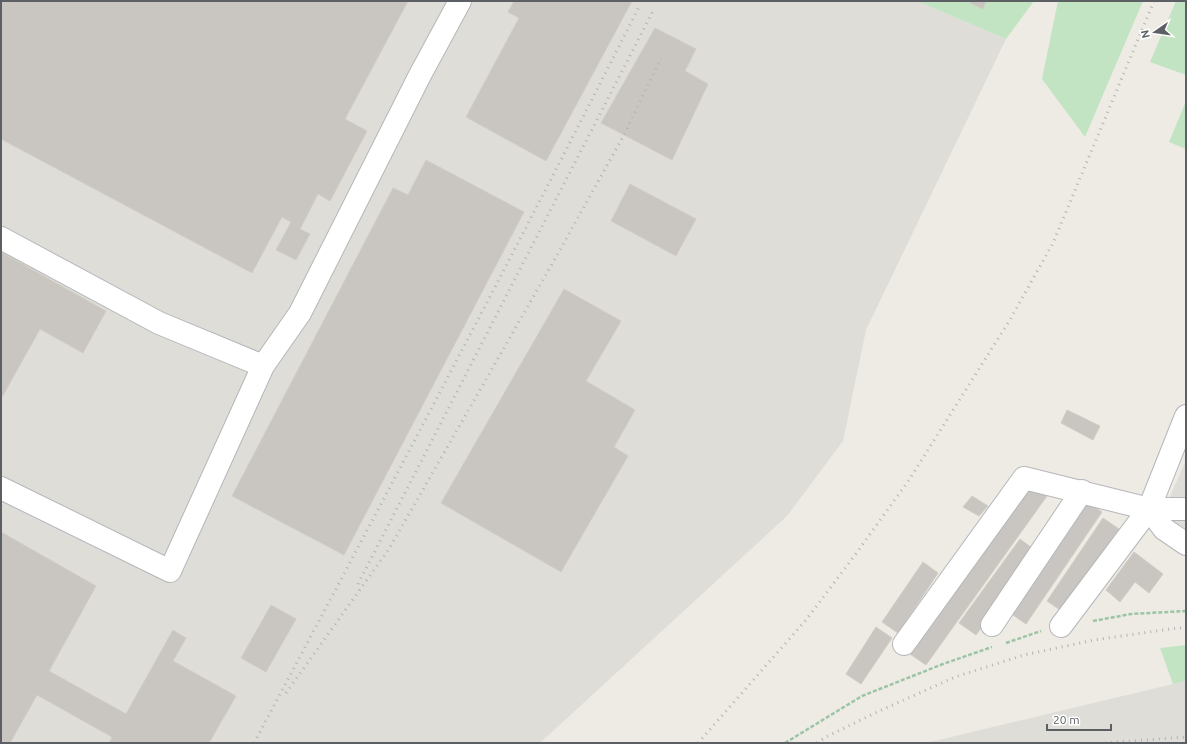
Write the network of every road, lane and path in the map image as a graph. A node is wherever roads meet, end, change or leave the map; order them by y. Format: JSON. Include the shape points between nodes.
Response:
{"nodes":[{"id":1,"x":460,"y":1,"type":"edge"},
{"id":2,"x":1,"y":238,"type":"edge"},
{"id":3,"x":263,"y":366,"type":"junction"},
{"id":4,"x":1186,"y":416,"type":"edge"},
{"id":5,"x":1,"y":488,"type":"edge"},
{"id":6,"x":1082,"y":491,"type":"junction"},
{"id":7,"x":1149,"y":509,"type":"junction"},
{"id":8,"x":1186,"y":509,"type":"edge"},
{"id":9,"x":1186,"y":544,"type":"edge"},
{"id":10,"x":1186,"y":612,"type":"edge"},
{"id":11,"x":992,"y":625,"type":"dead end"},
{"id":12,"x":1061,"y":626,"type":"junction"},
{"id":13,"x":904,"y":644,"type":"dead end"},
{"id":14,"x":1000,"y":645,"type":"dead end"},
{"id":15,"x":992,"y":647,"type":"dead end"},
{"id":16,"x":785,"y":743,"type":"edge"}],
"edges":[{"from":1,"to":3,"type":"lane","via":[[300,313]]},
{"from":2,"to":3,"type":"lane","via":[[159,323]]},
{"from":3,"to":5,"type":"lane","via":[[170,572]]},
{"from":4,"to":7,"type":"lane"},
{"from":6,"to":7,"type":"lane"},
{"from":6,"to":11,"type":"lane"},
{"from":6,"to":13,"type":"lane","via":[[1024,478]]},
{"from":7,"to":8,"type":"lane"},
{"from":7,"to":9,"type":"lane","via":[[1164,529]]},
{"from":7,"to":12,"type":"lane"},
{"from":10,"to":12,"type":"path","via":[[1131,614]]},
{"from":12,"to":14,"type":"path"},
{"from":15,"to":16,"type":"path","via":[[862,696]]}]}
